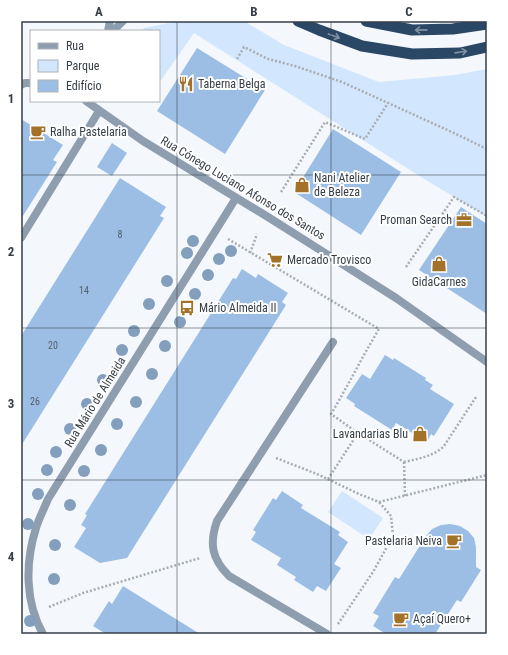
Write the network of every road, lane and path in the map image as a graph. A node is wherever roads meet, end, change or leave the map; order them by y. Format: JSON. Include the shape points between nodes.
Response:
{"nodes":[{"id":1,"x":123,"y":21,"type":"edge"},
{"id":2,"x":298,"y":21,"type":"edge"},
{"id":3,"x":366,"y":21,"type":"edge"},
{"id":4,"x":487,"y":24,"type":"edge"},
{"id":5,"x":114,"y":30,"type":"edge"},
{"id":6,"x":487,"y":47,"type":"edge"},
{"id":7,"x":237,"y":59,"type":"dead end"},
{"id":8,"x":87,"y":102,"type":"edge"},
{"id":9,"x":388,"y":103,"type":"junction"},
{"id":10,"x":100,"y":111,"type":"junction"},
{"id":11,"x":487,"y":149,"type":"edge"},
{"id":12,"x":281,"y":192,"type":"dead end"},
{"id":13,"x":236,"y":198,"type":"junction"},
{"id":14,"x":487,"y":216,"type":"edge"},
{"id":15,"x":257,"y":234,"type":"dead end"},
{"id":16,"x":21,"y":238,"type":"edge"},
{"id":17,"x":226,"y":239,"type":"dead end"},
{"id":18,"x":250,"y":252,"type":"junction"},
{"id":19,"x":406,"y":267,"type":"dead end"},
{"id":20,"x":334,"y":342,"type":"dead end"},
{"id":21,"x":487,"y":362,"type":"edge"},
{"id":22,"x":476,"y":397,"type":"dead end"},
{"id":23,"x":358,"y":433,"type":"junction"},
{"id":24,"x":262,"y":452,"type":"junction"},
{"id":25,"x":404,"y":462,"type":"junction"},
{"id":26,"x":487,"y":475,"type":"edge"},
{"id":27,"x":328,"y":479,"type":"junction"},
{"id":28,"x":405,"y":496,"type":"junction"},
{"id":29,"x":379,"y":502,"type":"junction"},
{"id":30,"x":214,"y":554,"type":"junction"},
{"id":31,"x":35,"y":613,"type":"junction"},
{"id":32,"x":335,"y":628,"type":"dead end"},
{"id":33,"x":43,"y":634,"type":"edge"},
{"id":34,"x":327,"y":634,"type":"edge"}],
"edges":[{"from":1,"to":5,"type":"street"},
{"from":2,"to":6,"type":"highway","one_way":true,"via":[[362,46],[412,54],[460,53]]},
{"from":4,"to":3,"type":"highway","one_way":true,"via":[[453,29],[412,30]]},
{"from":7,"to":9,"type":"path","via":[[244,48],[268,59],[342,82]]},
{"from":8,"to":10,"type":"street","name":"Rua Cónego Luciano Afonso dos Santos"},
{"from":9,"to":11,"type":"path"},
{"from":9,"to":12,"type":"path","via":[[365,139],[325,122]]},
{"from":10,"to":13,"type":"street","name":"Rua Cónego Luciano Afonso dos Santos","via":[[143,141]]},
{"from":10,"to":16,"type":"street"},
{"from":13,"to":21,"type":"street","name":"Rua Cónego Luciano Afonso dos Santos","via":[[396,298]]},
{"from":13,"to":31,"type":"street","name":"Rua Mário de Almeida","via":[[48,499],[36,528],[28,565],[30,596]]},
{"from":14,"to":19,"type":"path","via":[[454,197]]},
{"from":15,"to":18,"type":"path"},
{"from":17,"to":18,"type":"path"},
{"from":18,"to":23,"type":"path","via":[[379,329],[331,414]]},
{"from":20,"to":24,"type":"street"},
{"from":22,"to":25,"type":"path","via":[[439,452]]},
{"from":23,"to":25,"type":"path"},
{"from":23,"to":27,"type":"path"},
{"from":24,"to":27,"type":"path"},
{"from":24,"to":30,"type":"street","via":[[217,521],[212,544]]},
{"from":25,"to":28,"type":"path"},
{"from":26,"to":28,"type":"path"},
{"from":27,"to":29,"type":"path"},
{"from":28,"to":29,"type":"path"},
{"from":29,"to":32,"type":"path","via":[[391,516],[393,536],[373,572]]},
{"from":30,"to":31,"type":"path","via":[[83,593]]},
{"from":30,"to":34,"type":"street","via":[[221,568],[229,576]]},
{"from":31,"to":33,"type":"street","name":"Rua Mário de Almeida"}]}
